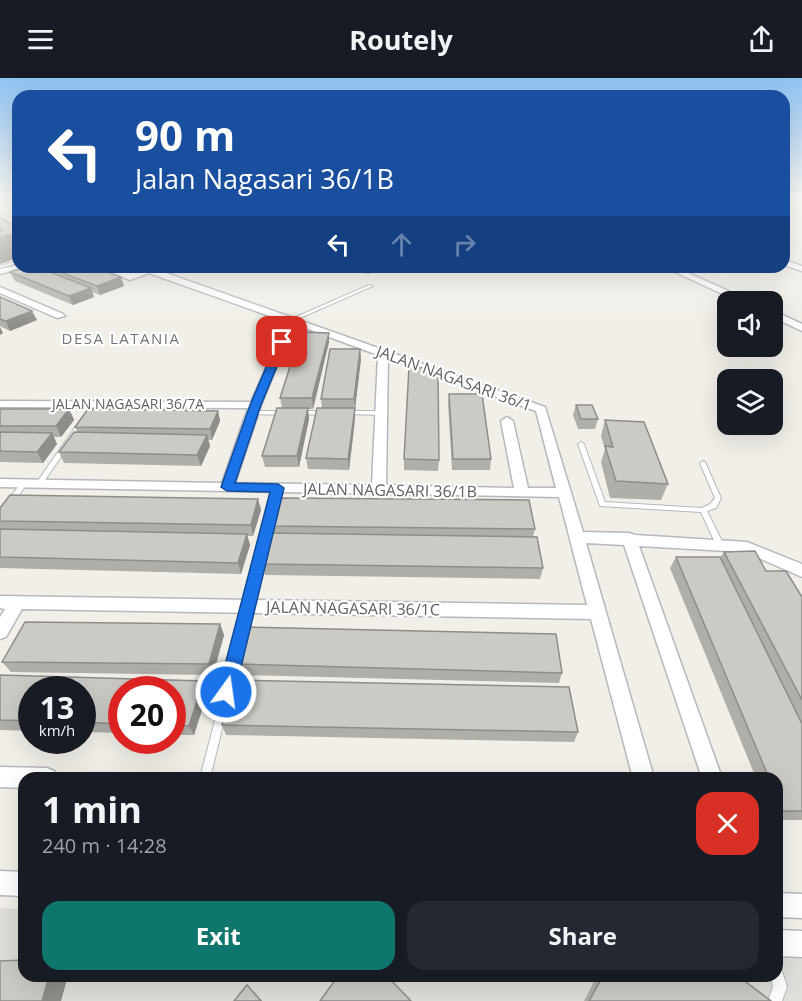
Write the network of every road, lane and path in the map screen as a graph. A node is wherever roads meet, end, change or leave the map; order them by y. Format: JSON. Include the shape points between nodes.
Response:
{"nodes":[{"id":1,"x":116,"y":273,"type":"edge"},
{"id":2,"x":143,"y":273,"type":"edge"},
{"id":3,"x":159,"y":273,"type":"edge"},
{"id":4,"x":682,"y":273,"type":"edge"},
{"id":5,"x":371,"y":286,"type":"dead end"},
{"id":6,"x":0,"y":290,"type":"edge"},
{"id":7,"x":724,"y":291,"type":"edge"},
{"id":8,"x":60,"y":316,"type":"dead end"},
{"id":9,"x":783,"y":318,"type":"edge"},
{"id":10,"x":291,"y":320,"type":"junction"},
{"id":11,"x":802,"y":328,"type":"edge"},
{"id":12,"x":383,"y":353,"type":"junction"},
{"id":13,"x":0,"y":404,"type":"edge"},
{"id":14,"x":94,"y":404,"type":"junction"},
{"id":15,"x":254,"y":409,"type":"junction"},
{"id":16,"x":381,"y":413,"type":"junction"},
{"id":17,"x":507,"y":421,"type":"dead end"},
{"id":18,"x":581,"y":444,"type":"dead end"},
{"id":19,"x":703,"y":463,"type":"dead end"},
{"id":20,"x":0,"y":483,"type":"edge"},
{"id":21,"x":24,"y":484,"type":"junction"},
{"id":22,"x":39,"y":484,"type":"junction"},
{"id":23,"x":227,"y":487,"type":"junction"},
{"id":24,"x":278,"y":488,"type":"junction"},
{"id":25,"x":379,"y":490,"type":"junction"},
{"id":26,"x":522,"y":493,"type":"junction"},
{"id":27,"x":565,"y":494,"type":"junction"},
{"id":28,"x":703,"y":510,"type":"junction"},
{"id":29,"x":0,"y":515,"type":"edge"},
{"id":30,"x":577,"y":537,"type":"junction"},
{"id":31,"x":629,"y":538,"type":"junction"},
{"id":32,"x":720,"y":544,"type":"junction"},
{"id":33,"x":802,"y":571,"type":"edge"},
{"id":34,"x":8,"y":603,"type":"edge"},
{"id":35,"x":248,"y":606,"type":"junction"},
{"id":36,"x":599,"y":612,"type":"junction"},
{"id":37,"x":0,"y":632,"type":"edge"},
{"id":38,"x":206,"y":772,"type":"edge"},
{"id":39,"x":642,"y":772,"type":"edge"},
{"id":40,"x":710,"y":772,"type":"edge"},
{"id":41,"x":0,"y":777,"type":"edge"},
{"id":42,"x":18,"y":777,"type":"edge"},
{"id":43,"x":0,"y":883,"type":"edge"},
{"id":44,"x":18,"y":884,"type":"edge"},
{"id":45,"x":783,"y":905,"type":"edge"},
{"id":46,"x":802,"y":906,"type":"edge"},
{"id":47,"x":783,"y":943,"type":"edge"},
{"id":48,"x":802,"y":944,"type":"edge"},
{"id":49,"x":779,"y":982,"type":"edge"},
{"id":50,"x":775,"y":1001,"type":"edge"}],
"edges":[{"from":1,"to":2,"type":"street","via":[[130,278]]},
{"from":3,"to":10,"type":"street","name":"JALAN NAGASARI 36/1"},
{"from":4,"to":7,"type":"street"},
{"from":5,"to":10,"type":"lane"},
{"from":6,"to":8,"type":"street"},
{"from":9,"to":11,"type":"street"},
{"from":10,"to":12,"type":"street","name":"JALAN NAGASARI 36/1"},
{"from":10,"to":15,"type":"street"},
{"from":12,"to":16,"type":"street"},
{"from":12,"to":27,"type":"street","name":"JALAN NAGASARI 36/1","via":[[541,409]]},
{"from":13,"to":14,"type":"street","name":"JALAN NAGASARI 36/7A"},
{"from":14,"to":15,"type":"street","name":"JALAN NAGASARI 36/7A"},
{"from":14,"to":22,"type":"lane"},
{"from":15,"to":16,"type":"lane"},
{"from":15,"to":23,"type":"street"},
{"from":16,"to":25,"type":"street"},
{"from":17,"to":26,"type":"street"},
{"from":18,"to":28,"type":"lane","via":[[602,504]]},
{"from":19,"to":28,"type":"lane","via":[[718,498],[713,506]]},
{"from":20,"to":21,"type":"street","name":"JALAN NAGASARI 36/1B"},
{"from":21,"to":22,"type":"street","name":"JALAN NAGASARI 36/1B"},
{"from":21,"to":29,"type":"lane"},
{"from":22,"to":23,"type":"street","name":"JALAN NAGASARI 36/1B"},
{"from":23,"to":24,"type":"street","name":"JALAN NAGASARI 36/1B"},
{"from":24,"to":25,"type":"street","name":"JALAN NAGASARI 36/1B"},
{"from":24,"to":35,"type":"lane"},
{"from":25,"to":26,"type":"street","name":"JALAN NAGASARI 36/1B"},
{"from":26,"to":27,"type":"street","name":"JALAN NAGASARI 36/1B"},
{"from":27,"to":30,"type":"street","name":"JALAN NAGASARI 36/1"},
{"from":28,"to":32,"type":"lane"},
{"from":30,"to":31,"type":"street"},
{"from":30,"to":36,"type":"street","name":"JALAN NAGASARI 36/1"},
{"from":31,"to":32,"type":"street"},
{"from":31,"to":40,"type":"street"},
{"from":32,"to":33,"type":"street","via":[[747,547]]},
{"from":34,"to":35,"type":"street","name":"JALAN NAGASARI 36/1C"},
{"from":34,"to":37,"type":"street"},
{"from":35,"to":36,"type":"street","name":"JALAN NAGASARI 36/1C"},
{"from":35,"to":38,"type":"lane"},
{"from":36,"to":39,"type":"street","name":"JALAN NAGASARI 36/1"},
{"from":41,"to":42,"type":"street"},
{"from":43,"to":44,"type":"street"},
{"from":45,"to":46,"type":"street"},
{"from":47,"to":48,"type":"street"},
{"from":49,"to":50,"type":"lane"}]}
